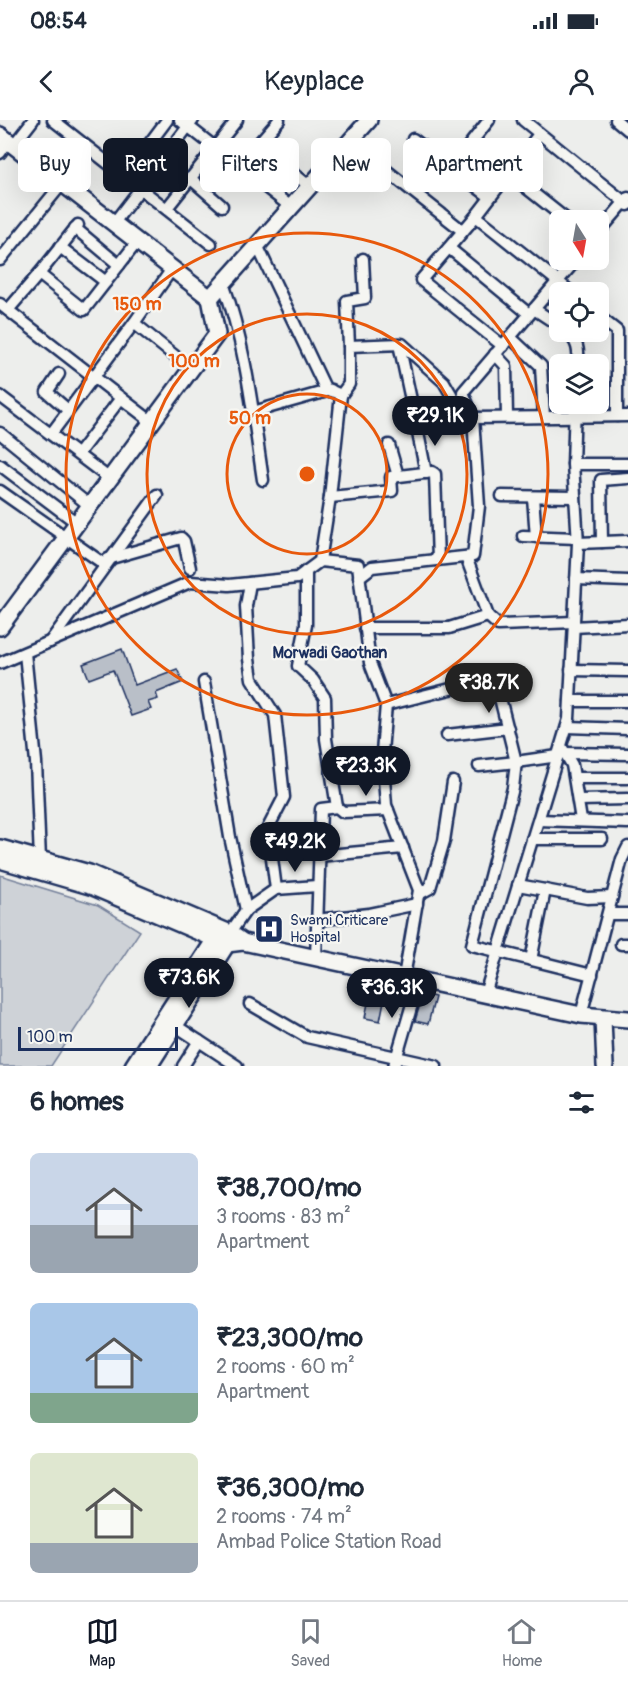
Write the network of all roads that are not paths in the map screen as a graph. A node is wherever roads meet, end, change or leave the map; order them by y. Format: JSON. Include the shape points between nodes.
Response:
{"nodes":[{"id":1,"x":33,"y":120,"type":"edge"},
{"id":2,"x":167,"y":120,"type":"edge"},
{"id":3,"x":237,"y":120,"type":"edge"},
{"id":4,"x":279,"y":120,"type":"edge"},
{"id":5,"x":489,"y":120,"type":"edge"},
{"id":6,"x":523,"y":120,"type":"edge"},
{"id":7,"x":616,"y":120,"type":"edge"},
{"id":8,"x":56,"y":121,"type":"edge"},
{"id":9,"x":187,"y":122,"type":"edge"},
{"id":10,"x":364,"y":122,"type":"edge"},
{"id":11,"x":536,"y":127,"type":"edge"},
{"id":12,"x":628,"y":130,"type":"edge"},
{"id":13,"x":154,"y":138,"type":"edge"},
{"id":14,"x":176,"y":138,"type":"edge"},
{"id":15,"x":205,"y":138,"type":"edge"},
{"id":16,"x":222,"y":138,"type":"edge"},
{"id":17,"x":352,"y":138,"type":"edge"},
{"id":18,"x":475,"y":138,"type":"edge"},
{"id":19,"x":5,"y":145,"type":"edge"},
{"id":20,"x":18,"y":154,"type":"edge"},
{"id":21,"x":103,"y":158,"type":"edge"},
{"id":22,"x":200,"y":166,"type":"edge"},
{"id":23,"x":391,"y":174,"type":"edge"},
{"id":24,"x":190,"y":178,"type":"junction"},
{"id":25,"x":309,"y":186,"type":"joint"},
{"id":26,"x":55,"y":192,"type":"edge"},
{"id":27,"x":71,"y":192,"type":"edge"},
{"id":28,"x":139,"y":192,"type":"edge"},
{"id":29,"x":147,"y":192,"type":"edge"},
{"id":30,"x":272,"y":192,"type":"edge"},
{"id":31,"x":482,"y":192,"type":"edge"},
{"id":32,"x":495,"y":192,"type":"edge"},
{"id":33,"x":529,"y":192,"type":"edge"},
{"id":34,"x":490,"y":198,"type":"junction"},
{"id":35,"x":627,"y":202,"type":"edge"},
{"id":36,"x":222,"y":206,"type":"dead end"},
{"id":37,"x":291,"y":207,"type":"junction"},
{"id":38,"x":167,"y":208,"type":"junction"},
{"id":39,"x":553,"y":210,"type":"edge"},
{"id":40,"x":476,"y":216,"type":"junction"},
{"id":41,"x":609,"y":221,"type":"edge"},
{"id":42,"x":113,"y":224,"type":"junction"},
{"id":43,"x":463,"y":231,"type":"junction"},
{"id":44,"x":137,"y":242,"type":"junction"},
{"id":45,"x":211,"y":244,"type":"dead end"},
{"id":46,"x":257,"y":245,"type":"junction"},
{"id":47,"x":60,"y":247,"type":"junction"},
{"id":48,"x":449,"y":248,"type":"junction"},
{"id":49,"x":363,"y":259,"type":"dead end"},
{"id":50,"x":0,"y":260,"type":"edge"},
{"id":51,"x":119,"y":265,"type":"junction"},
{"id":52,"x":172,"y":269,"type":"junction"},
{"id":53,"x":567,"y":270,"type":"edge"},
{"id":54,"x":39,"y":274,"type":"junction"},
{"id":55,"x":557,"y":281,"type":"junction"},
{"id":56,"x":106,"y":282,"type":"junction"},
{"id":57,"x":223,"y":282,"type":"junction"},
{"id":58,"x":210,"y":298,"type":"junction"},
{"id":59,"x":4,"y":307,"type":"edge"},
{"id":60,"x":532,"y":311,"type":"junction"},
{"id":61,"x":549,"y":320,"type":"edge"},
{"id":62,"x":134,"y":322,"type":"junction"},
{"id":63,"x":609,"y":323,"type":"edge"},
{"id":64,"x":623,"y":331,"type":"edge"},
{"id":65,"x":399,"y":344,"type":"junction"},
{"id":66,"x":349,"y":346,"type":"junction"},
{"id":67,"x":503,"y":346,"type":"junction"},
{"id":68,"x":191,"y":369,"type":"junction"},
{"id":69,"x":623,"y":370,"type":"edge"},
{"id":70,"x":59,"y":374,"type":"dead end"},
{"id":71,"x":93,"y":376,"type":"junction"},
{"id":72,"x":336,"y":393,"type":"junction"},
{"id":73,"x":0,"y":396,"type":"edge"},
{"id":74,"x":121,"y":398,"type":"junction"},
{"id":75,"x":411,"y":400,"type":"dead end"},
{"id":76,"x":458,"y":406,"type":"dead end"},
{"id":77,"x":68,"y":410,"type":"junction"},
{"id":78,"x":253,"y":412,"type":"junction"},
{"id":79,"x":574,"y":414,"type":"edge"},
{"id":80,"x":623,"y":416,"type":"edge"},
{"id":81,"x":507,"y":417,"type":"junction"},
{"id":82,"x":544,"y":417,"type":"junction"},
{"id":83,"x":574,"y":417,"type":"junction"},
{"id":84,"x":473,"y":418,"type":"junction"},
{"id":85,"x":152,"y":422,"type":"junction"},
{"id":86,"x":417,"y":428,"type":"dead end"},
{"id":87,"x":0,"y":433,"type":"edge"},
{"id":88,"x":51,"y":434,"type":"junction"},
{"id":89,"x":389,"y":445,"type":"dead end"},
{"id":90,"x":78,"y":454,"type":"junction"},
{"id":91,"x":573,"y":464,"type":"junction"},
{"id":92,"x":628,"y":464,"type":"edge"},
{"id":93,"x":0,"y":465,"type":"edge"},
{"id":94,"x":426,"y":473,"type":"junction"},
{"id":95,"x":398,"y":476,"type":"junction"},
{"id":96,"x":628,"y":478,"type":"edge"},
{"id":97,"x":110,"y":479,"type":"junction"},
{"id":98,"x":263,"y":480,"type":"dead end"},
{"id":99,"x":0,"y":491,"type":"edge"},
{"id":100,"x":157,"y":495,"type":"dead end"},
{"id":101,"x":501,"y":496,"type":"dead end"},
{"id":102,"x":533,"y":497,"type":"junction"},
{"id":103,"x":575,"y":497,"type":"junction"},
{"id":104,"x":330,"y":498,"type":"junction"},
{"id":105,"x":90,"y":506,"type":"junction"},
{"id":106,"x":77,"y":523,"type":"junction"},
{"id":107,"x":523,"y":536,"type":"dead end"},
{"id":108,"x":536,"y":537,"type":"junction"},
{"id":109,"x":65,"y":539,"type":"junction"},
{"id":110,"x":578,"y":540,"type":"junction"},
{"id":111,"x":628,"y":541,"type":"edge"},
{"id":112,"x":602,"y":542,"type":"junction"},
{"id":113,"x":466,"y":557,"type":"junction"},
{"id":114,"x":438,"y":560,"type":"junction"},
{"id":115,"x":320,"y":561,"type":"junction"},
{"id":116,"x":106,"y":562,"type":"junction"},
{"id":117,"x":190,"y":568,"type":"dead end"},
{"id":118,"x":306,"y":571,"type":"junction"},
{"id":119,"x":359,"y":577,"type":"junction"},
{"id":120,"x":576,"y":579,"type":"junction"},
{"id":121,"x":628,"y":581,"type":"edge"},
{"id":122,"x":250,"y":583,"type":"junction"},
{"id":123,"x":488,"y":616,"type":"junction"},
{"id":124,"x":628,"y":624,"type":"edge"},
{"id":125,"x":574,"y":625,"type":"junction"},
{"id":126,"x":0,"y":627,"type":"edge"},
{"id":127,"x":366,"y":628,"type":"junction"},
{"id":128,"x":50,"y":642,"type":"junction"},
{"id":129,"x":25,"y":653,"type":"junction"},
{"id":130,"x":0,"y":663,"type":"edge"},
{"id":131,"x":572,"y":670,"type":"junction"},
{"id":132,"x":628,"y":671,"type":"edge"},
{"id":133,"x":204,"y":682,"type":"dead end"},
{"id":134,"x":570,"y":701,"type":"junction"},
{"id":135,"x":628,"y":701,"type":"edge"},
{"id":136,"x":386,"y":705,"type":"junction"},
{"id":137,"x":567,"y":727,"type":"junction"},
{"id":138,"x":508,"y":728,"type":"junction"},
{"id":139,"x":628,"y":729,"type":"edge"},
{"id":140,"x":447,"y":735,"type":"dead end"},
{"id":141,"x":561,"y":751,"type":"junction"},
{"id":142,"x":628,"y":754,"type":"edge"},
{"id":143,"x":516,"y":762,"type":"junction"},
{"id":144,"x":479,"y":766,"type":"dead end"},
{"id":145,"x":575,"y":778,"type":"junction"},
{"id":146,"x":628,"y":778,"type":"edge"},
{"id":147,"x":453,"y":782,"type":"dead end"},
{"id":148,"x":628,"y":799,"type":"edge"},
{"id":149,"x":578,"y":800,"type":"junction"},
{"id":150,"x":337,"y":807,"type":"junction"},
{"id":151,"x":388,"y":810,"type":"junction"},
{"id":152,"x":538,"y":820,"type":"junction"},
{"id":153,"x":581,"y":820,"type":"junction"},
{"id":154,"x":628,"y":823,"type":"edge"},
{"id":155,"x":532,"y":839,"type":"junction"},
{"id":156,"x":602,"y":840,"type":"dead end"},
{"id":157,"x":628,"y":847,"type":"edge"},
{"id":158,"x":0,"y":848,"type":"edge"},
{"id":159,"x":403,"y":848,"type":"junction"},
{"id":160,"x":318,"y":856,"type":"junction"},
{"id":161,"x":0,"y":860,"type":"edge"},
{"id":162,"x":40,"y":860,"type":"junction"},
{"id":163,"x":518,"y":885,"type":"junction"},
{"id":164,"x":316,"y":886,"type":"junction"},
{"id":165,"x":276,"y":889,"type":"junction"},
{"id":166,"x":545,"y":890,"type":"junction"},
{"id":167,"x":612,"y":897,"type":"junction"},
{"id":168,"x":418,"y":899,"type":"junction"},
{"id":169,"x":246,"y":910,"type":"junction"},
{"id":170,"x":608,"y":914,"type":"junction"},
{"id":171,"x":628,"y":914,"type":"edge"},
{"id":172,"x":316,"y":920,"type":"junction"},
{"id":173,"x":229,"y":939,"type":"junction"},
{"id":174,"x":497,"y":952,"type":"junction"},
{"id":175,"x":316,"y":958,"type":"junction"},
{"id":176,"x":531,"y":960,"type":"junction"},
{"id":177,"x":592,"y":975,"type":"junction"},
{"id":178,"x":412,"y":978,"type":"junction"},
{"id":179,"x":485,"y":994,"type":"junction"},
{"id":180,"x":250,"y":1004,"type":"dead end"},
{"id":181,"x":580,"y":1015,"type":"junction"},
{"id":182,"x":603,"y":1018,"type":"junction"},
{"id":183,"x":628,"y":1018,"type":"edge"},
{"id":184,"x":170,"y":1022,"type":"junction"},
{"id":185,"x":199,"y":1041,"type":"junction"},
{"id":186,"x":395,"y":1061,"type":"edge"},
{"id":187,"x":133,"y":1066,"type":"edge"},
{"id":188,"x":149,"y":1066,"type":"edge"},
{"id":189,"x":183,"y":1066,"type":"edge"},
{"id":190,"x":237,"y":1066,"type":"edge"},
{"id":191,"x":436,"y":1066,"type":"edge"},
{"id":192,"x":605,"y":1066,"type":"edge"}],
"edges":[{"from":1,"to":19,"type":"street"},
{"from":2,"to":13,"type":"street"},
{"from":3,"to":16,"type":"street"},
{"from":4,"to":25,"type":"street","via":[[258,144]]},
{"from":5,"to":18,"type":"street"},
{"from":6,"to":11,"type":"street"},
{"from":7,"to":12,"type":"street"},
{"from":8,"to":21,"type":"street"},
{"from":9,"to":14,"type":"street"},
{"from":9,"to":15,"type":"street"},
{"from":10,"to":17,"type":"street"},
{"from":11,"to":35,"type":"street"},
{"from":19,"to":20,"type":"street"},
{"from":22,"to":24,"type":"street"},
{"from":23,"to":43,"type":"street"},
{"from":24,"to":36,"type":"street"},
{"from":24,"to":38,"type":"street"},
{"from":25,"to":37,"type":"street"},
{"from":26,"to":50,"type":"street"},
{"from":27,"to":42,"type":"street"},
{"from":28,"to":42,"type":"street"},
{"from":29,"to":38,"type":"street"},
{"from":30,"to":37,"type":"street"},
{"from":31,"to":34,"type":"street"},
{"from":32,"to":34,"type":"street"},
{"from":33,"to":39,"type":"street"},
{"from":34,"to":40,"type":"street"},
{"from":35,"to":41,"type":"street"},
{"from":37,"to":46,"type":"street"},
{"from":38,"to":45,"type":"street"},
{"from":40,"to":43,"type":"street"},
{"from":40,"to":55,"type":"street"},
{"from":42,"to":44,"type":"street"},
{"from":43,"to":48,"type":"street"},
{"from":44,"to":51,"type":"street"},
{"from":44,"to":52,"type":"street"},
{"from":46,"to":57,"type":"street"},
{"from":46,"to":72,"type":"street","via":[[324,388]]},
{"from":47,"to":51,"type":"street","via":[[77,227]]},
{"from":47,"to":54,"type":"street"},
{"from":47,"to":56,"type":"street"},
{"from":48,"to":60,"type":"street"},
{"from":48,"to":67,"type":"street","via":[[421,280]]},
{"from":49,"to":66,"type":"street","via":[[365,298],[346,301]]},
{"from":51,"to":56,"type":"street"},
{"from":52,"to":58,"type":"street"},
{"from":52,"to":62,"type":"street"},
{"from":53,"to":55,"type":"street"},
{"from":54,"to":56,"type":"street","via":[[84,310]]},
{"from":54,"to":59,"type":"street"},
{"from":55,"to":60,"type":"street"},
{"from":57,"to":58,"type":"street"},
{"from":57,"to":78,"type":"street","via":[[235,314]]},
{"from":58,"to":68,"type":"street","via":[[217,334]]},
{"from":59,"to":71,"type":"street"},
{"from":60,"to":61,"type":"street"},
{"from":60,"to":67,"type":"street"},
{"from":62,"to":68,"type":"street"},
{"from":62,"to":71,"type":"street"},
{"from":63,"to":64,"type":"street"},
{"from":64,"to":69,"type":"street"},
{"from":65,"to":66,"type":"street"},
{"from":65,"to":75,"type":"street"},
{"from":65,"to":76,"type":"street","via":[[444,382]]},
{"from":66,"to":72,"type":"street","via":[[349,384]]},
{"from":67,"to":81,"type":"street"},
{"from":67,"to":82,"type":"street","via":[[541,366]]},
{"from":67,"to":84,"type":"street","via":[[463,392]]},
{"from":68,"to":85,"type":"street"},
{"from":69,"to":80,"type":"street"},
{"from":70,"to":77,"type":"street","via":[[47,392]]},
{"from":71,"to":74,"type":"street"},
{"from":71,"to":77,"type":"street"},
{"from":72,"to":78,"type":"street"},
{"from":72,"to":104,"type":"street"},
{"from":73,"to":88,"type":"street"},
{"from":74,"to":85,"type":"street"},
{"from":74,"to":90,"type":"street"},
{"from":77,"to":88,"type":"street"},
{"from":78,"to":98,"type":"street"},
{"from":79,"to":83,"type":"street"},
{"from":80,"to":83,"type":"street"},
{"from":81,"to":82,"type":"street"},
{"from":81,"to":84,"type":"street"},
{"from":82,"to":83,"type":"street"},
{"from":83,"to":91,"type":"street"},
{"from":84,"to":113,"type":"street","via":[[479,506],[473,556]]},
{"from":85,"to":97,"type":"street"},
{"from":86,"to":94,"type":"street"},
{"from":87,"to":105,"type":"street"},
{"from":88,"to":90,"type":"street"},
{"from":89,"to":95,"type":"street"},
{"from":90,"to":97,"type":"street"},
{"from":91,"to":92,"type":"street"},
{"from":91,"to":103,"type":"street"},
{"from":93,"to":106,"type":"street"},
{"from":94,"to":95,"type":"street"},
{"from":94,"to":114,"type":"street","via":[[435,474]]},
{"from":95,"to":104,"type":"street","via":[[391,477],[392,491]]},
{"from":96,"to":112,"type":"street","via":[[601,480]]},
{"from":97,"to":105,"type":"street"},
{"from":99,"to":109,"type":"street"},
{"from":100,"to":116,"type":"street"},
{"from":101,"to":102,"type":"street"},
{"from":102,"to":103,"type":"street"},
{"from":102,"to":108,"type":"street"},
{"from":103,"to":110,"type":"street"},
{"from":104,"to":115,"type":"street"},
{"from":105,"to":106,"type":"street"},
{"from":106,"to":109,"type":"street"},
{"from":107,"to":108,"type":"street"},
{"from":108,"to":110,"type":"street"},
{"from":109,"to":116,"type":"street"},
{"from":109,"to":126,"type":"street"},
{"from":110,"to":112,"type":"street"},
{"from":110,"to":120,"type":"street"},
{"from":111,"to":112,"type":"street"},
{"from":113,"to":114,"type":"street"},
{"from":113,"to":123,"type":"street"},
{"from":114,"to":119,"type":"street","via":[[372,567]]},
{"from":115,"to":118,"type":"street"},
{"from":115,"to":119,"type":"street","via":[[358,564]]},
{"from":116,"to":117,"type":"street","via":[[176,537],[184,541]]},
{"from":116,"to":128,"type":"street"},
{"from":118,"to":122,"type":"street","via":[[297,578]]},
{"from":118,"to":150,"type":"street","via":[[306,625],[298,666],[325,698],[326,739]]},
{"from":119,"to":127,"type":"street"},
{"from":120,"to":121,"type":"street"},
{"from":120,"to":125,"type":"street"},
{"from":122,"to":128,"type":"street","via":[[190,582]]},
{"from":122,"to":165,"type":"street","via":[[246,606],[252,679],[275,715],[284,797],[268,828]]},
{"from":123,"to":125,"type":"street","via":[[498,625]]},
{"from":123,"to":127,"type":"street","via":[[449,628]]},
{"from":124,"to":125,"type":"street"},
{"from":125,"to":131,"type":"street"},
{"from":127,"to":136,"type":"street","via":[[370,663]]},
{"from":128,"to":129,"type":"street"},
{"from":129,"to":130,"type":"street"},
{"from":129,"to":162,"type":"street","via":[[36,762]]},
{"from":131,"to":132,"type":"street"},
{"from":131,"to":134,"type":"street"},
{"from":133,"to":169,"type":"street"},
{"from":134,"to":135,"type":"street"},
{"from":134,"to":137,"type":"street"},
{"from":136,"to":138,"type":"street","via":[[495,678]]},
{"from":136,"to":151,"type":"street","via":[[381,752]]},
{"from":137,"to":139,"type":"street"},
{"from":137,"to":141,"type":"street"},
{"from":138,"to":140,"type":"street"},
{"from":138,"to":143,"type":"street"},
{"from":141,"to":142,"type":"street"},
{"from":141,"to":143,"type":"street"},
{"from":141,"to":145,"type":"street","via":[[572,765]]},
{"from":141,"to":152,"type":"street"},
{"from":143,"to":144,"type":"street"},
{"from":143,"to":174,"type":"street","via":[[513,788],[472,945]]},
{"from":145,"to":146,"type":"street"},
{"from":145,"to":149,"type":"street"},
{"from":147,"to":168,"type":"street","via":[[444,841],[430,888]]},
{"from":148,"to":149,"type":"street"},
{"from":149,"to":153,"type":"street"},
{"from":150,"to":151,"type":"street","via":[[343,812]]},
{"from":150,"to":160,"type":"street","via":[[321,809]]},
{"from":151,"to":159,"type":"street"},
{"from":152,"to":153,"type":"street"},
{"from":152,"to":155,"type":"street"},
{"from":153,"to":154,"type":"street"},
{"from":155,"to":156,"type":"street"},
{"from":155,"to":163,"type":"street"},
{"from":157,"to":167,"type":"street"},
{"from":158,"to":162,"type":"street"},
{"from":159,"to":160,"type":"street"},
{"from":159,"to":168,"type":"street","via":[[419,890]]},
{"from":160,"to":164,"type":"street"},
{"from":161,"to":173,"type":"street","via":[[93,887]]},
{"from":162,"to":173,"type":"street","via":[[89,873]]},
{"from":163,"to":166,"type":"street"},
{"from":163,"to":174,"type":"street"},
{"from":164,"to":165,"type":"street"},
{"from":164,"to":172,"type":"street"},
{"from":165,"to":169,"type":"street"},
{"from":166,"to":167,"type":"street","via":[[587,898]]},
{"from":166,"to":176,"type":"street"},
{"from":167,"to":170,"type":"street"},
{"from":168,"to":172,"type":"street","via":[[358,916]]},
{"from":168,"to":178,"type":"street"},
{"from":169,"to":173,"type":"street"},
{"from":170,"to":171,"type":"street"},
{"from":170,"to":177,"type":"street"},
{"from":172,"to":175,"type":"street"},
{"from":173,"to":175,"type":"street"},
{"from":173,"to":184,"type":"street"},
{"from":174,"to":176,"type":"street"},
{"from":174,"to":179,"type":"street"},
{"from":175,"to":178,"type":"street"},
{"from":176,"to":177,"type":"street"},
{"from":177,"to":181,"type":"street"},
{"from":178,"to":179,"type":"street"},
{"from":178,"to":186,"type":"street"},
{"from":179,"to":181,"type":"street"},
{"from":180,"to":186,"type":"street","via":[[307,1037]]},
{"from":181,"to":182,"type":"street"},
{"from":182,"to":183,"type":"street"},
{"from":182,"to":192,"type":"street"},
{"from":184,"to":185,"type":"street"},
{"from":184,"to":187,"type":"street"},
{"from":184,"to":188,"type":"street"},
{"from":185,"to":189,"type":"street"},
{"from":185,"to":190,"type":"street"},
{"from":186,"to":191,"type":"street"}]}
